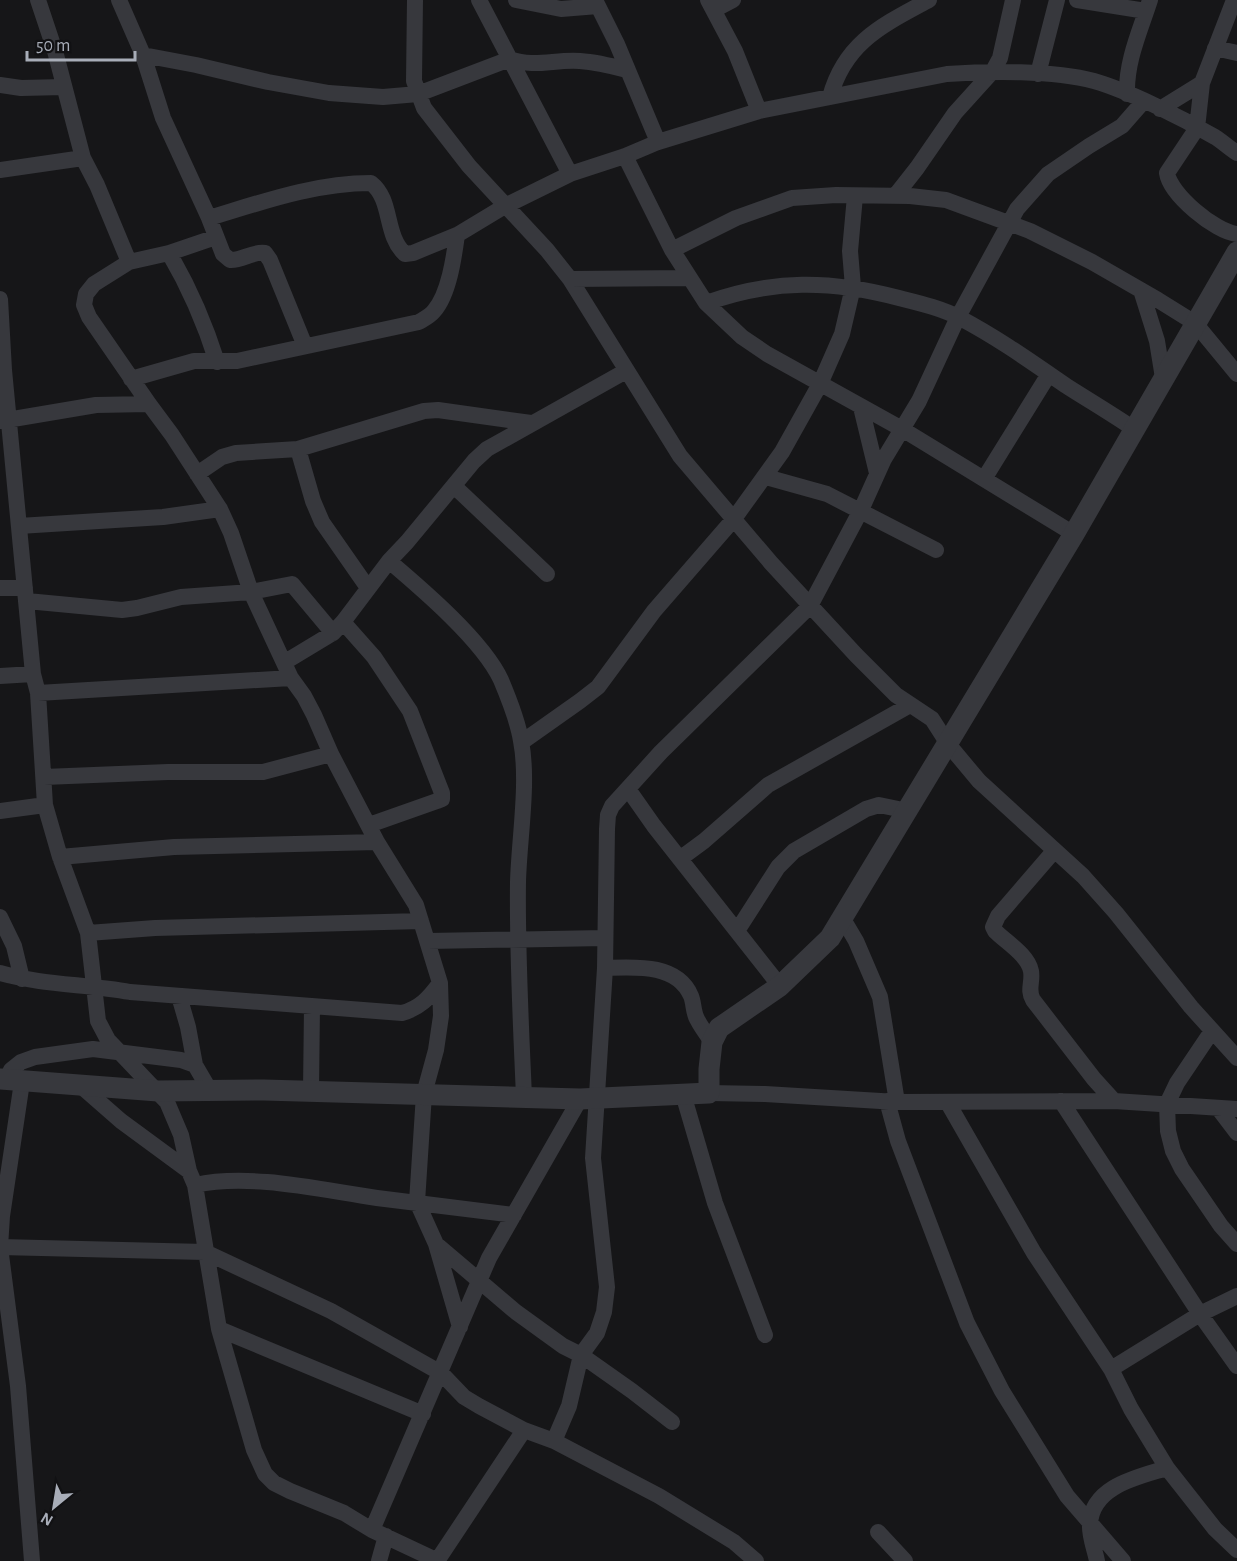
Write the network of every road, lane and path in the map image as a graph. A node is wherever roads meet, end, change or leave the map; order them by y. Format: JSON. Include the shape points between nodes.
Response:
{"nodes":[{"id":1,"x":38,"y":0,"type":"edge"},
{"id":2,"x":119,"y":0,"type":"edge"},
{"id":3,"x":415,"y":0,"type":"edge"},
{"id":4,"x":479,"y":0,"type":"edge"},
{"id":5,"x":516,"y":0,"type":"edge"},
{"id":6,"x":733,"y":0,"type":"edge"},
{"id":7,"x":929,"y":0,"type":"edge"},
{"id":8,"x":1013,"y":0,"type":"edge"},
{"id":9,"x":1057,"y":0,"type":"edge"},
{"id":10,"x":1077,"y":0,"type":"edge"},
{"id":11,"x":1234,"y":0,"type":"edge"},
{"id":12,"x":596,"y":3,"type":"edge"},
{"id":13,"x":711,"y":5,"type":"edge"},
{"id":14,"x":1148,"y":6,"type":"edge"},
{"id":15,"x":1215,"y":48,"type":"junction"},
{"id":16,"x":1237,"y":52,"type":"edge"},
{"id":17,"x":142,"y":55,"type":"junction"},
{"id":18,"x":510,"y":58,"type":"junction"},
{"id":19,"x":627,"y":70,"type":"junction"},
{"id":20,"x":993,"y":71,"type":"junction"},
{"id":21,"x":1038,"y":74,"type":"junction"},
{"id":22,"x":1202,"y":83,"type":"junction"},
{"id":23,"x":0,"y":85,"type":"edge"},
{"id":24,"x":64,"y":87,"type":"junction"},
{"id":25,"x":418,"y":94,"type":"junction"},
{"id":26,"x":1127,"y":94,"type":"junction"},
{"id":27,"x":830,"y":97,"type":"junction"},
{"id":28,"x":1143,"y":102,"type":"junction"},
{"id":29,"x":1160,"y":109,"type":"junction"},
{"id":30,"x":759,"y":111,"type":"junction"},
{"id":31,"x":1197,"y":128,"type":"junction"},
{"id":32,"x":658,"y":142,"type":"junction"},
{"id":33,"x":1237,"y":153,"type":"edge"},
{"id":34,"x":625,"y":156,"type":"junction"},
{"id":35,"x":83,"y":158,"type":"junction"},
{"id":36,"x":0,"y":170,"type":"edge"},
{"id":37,"x":570,"y":174,"type":"junction"},
{"id":38,"x":855,"y":196,"type":"junction"},
{"id":39,"x":895,"y":196,"type":"junction"},
{"id":40,"x":505,"y":206,"type":"junction"},
{"id":41,"x":209,"y":218,"type":"junction"},
{"id":42,"x":1008,"y":223,"type":"junction"},
{"id":43,"x":1237,"y":234,"type":"edge"},
{"id":44,"x":457,"y":235,"type":"junction"},
{"id":45,"x":216,"y":237,"type":"junction"},
{"id":46,"x":672,"y":250,"type":"junction"},
{"id":47,"x":169,"y":253,"type":"junction"},
{"id":48,"x":1236,"y":256,"type":"edge"},
{"id":49,"x":129,"y":262,"type":"junction"},
{"id":50,"x":690,"y":278,"type":"junction"},
{"id":51,"x":570,"y":279,"type":"junction"},
{"id":52,"x":853,"y":287,"type":"junction"},
{"id":53,"x":1141,"y":290,"type":"junction"},
{"id":54,"x":0,"y":299,"type":"edge"},
{"id":55,"x":706,"y":303,"type":"junction"},
{"id":56,"x":958,"y":317,"type":"junction"},
{"id":57,"x":1195,"y":323,"type":"junction"},
{"id":58,"x":305,"y":346,"type":"junction"},
{"id":59,"x":217,"y":362,"type":"junction"},
{"id":60,"x":626,"y":371,"type":"junction"},
{"id":61,"x":1050,"y":374,"type":"junction"},
{"id":62,"x":1237,"y":374,"type":"edge"},
{"id":63,"x":1163,"y":378,"type":"junction"},
{"id":64,"x":131,"y":379,"type":"junction"},
{"id":65,"x":820,"y":384,"type":"junction"},
{"id":66,"x":149,"y":404,"type":"junction"},
{"id":67,"x":861,"y":407,"type":"junction"},
{"id":68,"x":5,"y":420,"type":"edge"},
{"id":69,"x":531,"y":423,"type":"junction"},
{"id":70,"x":902,"y":429,"type":"junction"},
{"id":71,"x":1134,"y":429,"type":"junction"},
{"id":72,"x":298,"y":449,"type":"junction"},
{"id":73,"x":877,"y":473,"type":"junction"},
{"id":74,"x":197,"y":474,"type":"junction"},
{"id":75,"x":766,"y":477,"type":"junction"},
{"id":76,"x":984,"y":479,"type":"junction"},
{"id":77,"x":454,"y":486,"type":"junction"},
{"id":78,"x":220,"y":509,"type":"junction"},
{"id":79,"x":861,"y":510,"type":"junction"},
{"id":80,"x":733,"y":520,"type":"junction"},
{"id":81,"x":20,"y":526,"type":"junction"},
{"id":82,"x":1074,"y":534,"type":"junction"},
{"id":83,"x":936,"y":550,"type":"dead end"},
{"id":84,"x":389,"y":561,"type":"junction"},
{"id":85,"x":547,"y":574,"type":"dead end"},
{"id":86,"x":0,"y":588,"type":"edge"},
{"id":87,"x":368,"y":588,"type":"junction"},
{"id":88,"x":251,"y":592,"type":"junction"},
{"id":89,"x":26,"y":595,"type":"junction"},
{"id":90,"x":810,"y":606,"type":"junction"},
{"id":91,"x":338,"y":628,"type":"junction"},
{"id":92,"x":288,"y":670,"type":"junction"},
{"id":93,"x":33,"y":674,"type":"junction"},
{"id":94,"x":0,"y":676,"type":"edge"},
{"id":95,"x":38,"y":693,"type":"junction"},
{"id":96,"x":910,"y":705,"type":"junction"},
{"id":97,"x":522,"y":742,"type":"junction"},
{"id":98,"x":948,"y":744,"type":"junction"},
{"id":99,"x":331,"y":754,"type":"junction"},
{"id":100,"x":44,"y":777,"type":"junction"},
{"id":101,"x":628,"y":789,"type":"junction"},
{"id":102,"x":45,"y":805,"type":"junction"},
{"id":103,"x":0,"y":811,"type":"edge"},
{"id":104,"x":908,"y":811,"type":"junction"},
{"id":105,"x":369,"y":825,"type":"junction"},
{"id":106,"x":377,"y":842,"type":"junction"},
{"id":107,"x":1054,"y":851,"type":"junction"},
{"id":108,"x":60,"y":857,"type":"junction"},
{"id":109,"x":681,"y":858,"type":"junction"},
{"id":110,"x":0,"y":917,"type":"edge"},
{"id":111,"x":843,"y":919,"type":"junction"},
{"id":112,"x":421,"y":921,"type":"junction"},
{"id":113,"x":737,"y":931,"type":"junction"},
{"id":114,"x":88,"y":933,"type":"junction"},
{"id":115,"x":605,"y":938,"type":"junction"},
{"id":116,"x":830,"y":938,"type":"junction"},
{"id":117,"x":519,"y":940,"type":"junction"},
{"id":118,"x":428,"y":941,"type":"junction"},
{"id":119,"x":856,"y":942,"type":"junction"},
{"id":120,"x":605,"y":968,"type":"junction"},
{"id":121,"x":0,"y":973,"type":"edge"},
{"id":122,"x":22,"y":979,"type":"junction"},
{"id":123,"x":440,"y":983,"type":"junction"},
{"id":124,"x":94,"y":986,"type":"junction"},
{"id":125,"x":780,"y":986,"type":"junction"},
{"id":126,"x":179,"y":996,"type":"junction"},
{"id":127,"x":312,"y":1006,"type":"junction"},
{"id":128,"x":1212,"y":1031,"type":"junction"},
{"id":129,"x":712,"y":1042,"type":"junction"},
{"id":130,"x":118,"y":1051,"type":"junction"},
{"id":131,"x":1237,"y":1058,"type":"edge"},
{"id":132,"x":195,"y":1065,"type":"junction"},
{"id":133,"x":9,"y":1080,"type":"edge"},
{"id":134,"x":81,"y":1086,"type":"junction"},
{"id":135,"x":209,"y":1089,"type":"junction"},
{"id":136,"x":158,"y":1091,"type":"junction"},
{"id":137,"x":311,"y":1091,"type":"junction"},
{"id":138,"x":709,"y":1093,"type":"junction"},
{"id":139,"x":424,"y":1094,"type":"junction"},
{"id":140,"x":683,"y":1094,"type":"junction"},
{"id":141,"x":524,"y":1097,"type":"junction"},
{"id":142,"x":588,"y":1098,"type":"junction"},
{"id":143,"x":1061,"y":1101,"type":"junction"},
{"id":144,"x":1114,"y":1101,"type":"junction"},
{"id":145,"x":892,"y":1102,"type":"junction"},
{"id":146,"x":948,"y":1103,"type":"junction"},
{"id":147,"x":1167,"y":1104,"type":"junction"},
{"id":148,"x":1218,"y":1108,"type":"junction"},
{"id":149,"x":1237,"y":1109,"type":"edge"},
{"id":150,"x":1237,"y":1133,"type":"edge"},
{"id":151,"x":192,"y":1178,"type":"junction"},
{"id":152,"x":417,"y":1202,"type":"junction"},
{"id":153,"x":514,"y":1215,"type":"junction"},
{"id":154,"x":436,"y":1244,"type":"junction"},
{"id":155,"x":1237,"y":1244,"type":"edge"},
{"id":156,"x":0,"y":1247,"type":"edge"},
{"id":157,"x":205,"y":1252,"type":"junction"},
{"id":158,"x":480,"y":1283,"type":"junction"},
{"id":159,"x":1237,"y":1296,"type":"edge"},
{"id":160,"x":1200,"y":1314,"type":"junction"},
{"id":161,"x":460,"y":1327,"type":"junction"},
{"id":162,"x":219,"y":1329,"type":"junction"},
{"id":163,"x":765,"y":1335,"type":"dead end"},
{"id":164,"x":581,"y":1356,"type":"junction"},
{"id":165,"x":1237,"y":1366,"type":"edge"},
{"id":166,"x":1111,"y":1369,"type":"junction"},
{"id":167,"x":441,"y":1373,"type":"junction"},
{"id":168,"x":423,"y":1414,"type":"junction"},
{"id":169,"x":672,"y":1422,"type":"dead end"},
{"id":170,"x":524,"y":1430,"type":"junction"},
{"id":171,"x":554,"y":1441,"type":"junction"},
{"id":172,"x":1167,"y":1468,"type":"junction"},
{"id":173,"x":1090,"y":1524,"type":"junction"},
{"id":174,"x":879,"y":1532,"type":"dead end"},
{"id":175,"x":379,"y":1533,"type":"junction"},
{"id":176,"x":1237,"y":1550,"type":"edge"},
{"id":177,"x":32,"y":1561,"type":"edge"},
{"id":178,"x":379,"y":1561,"type":"edge"},
{"id":179,"x":438,"y":1561,"type":"edge"},
{"id":180,"x":756,"y":1561,"type":"edge"},
{"id":181,"x":905,"y":1561,"type":"edge"},
{"id":182,"x":1097,"y":1561,"type":"edge"},
{"id":183,"x":1123,"y":1561,"type":"edge"}],
"edges":[{"from":1,"to":24,"type":"street"},
{"from":2,"to":17,"type":"street"},
{"from":3,"to":25,"type":"street","via":[[414,81]]},
{"from":4,"to":18,"type":"street"},
{"from":5,"to":12,"type":"street","via":[[561,9]]},
{"from":6,"to":13,"type":"street"},
{"from":7,"to":27,"type":"street","via":[[895,18],[851,52],[838,72]]},
{"from":8,"to":20,"type":"street","via":[[1000,58]]},
{"from":9,"to":21,"type":"street"},
{"from":10,"to":14,"type":"street"},
{"from":11,"to":15,"type":"street"},
{"from":12,"to":19,"type":"street"},
{"from":13,"to":30,"type":"street"},
{"from":14,"to":26,"type":"street","via":[[1134,44]]},
{"from":15,"to":16,"type":"street"},
{"from":15,"to":22,"type":"street"},
{"from":17,"to":25,"type":"street","via":[[329,93],[384,97]]},
{"from":17,"to":41,"type":"street","via":[[163,118]]},
{"from":18,"to":19,"type":"street","via":[[531,64],[581,61]]},
{"from":18,"to":25,"type":"street"},
{"from":18,"to":37,"type":"street"},
{"from":19,"to":32,"type":"street"},
{"from":20,"to":21,"type":"street"},
{"from":20,"to":27,"type":"street","via":[[947,74]]},
{"from":20,"to":39,"type":"street","via":[[955,113]]},
{"from":21,"to":26,"type":"street","via":[[1090,80]]},
{"from":22,"to":29,"type":"street"},
{"from":22,"to":31,"type":"street"},
{"from":23,"to":24,"type":"street"},
{"from":24,"to":35,"type":"street"},
{"from":25,"to":40,"type":"street","via":[[424,108]]},
{"from":26,"to":28,"type":"street"},
{"from":27,"to":30,"type":"street"},
{"from":28,"to":29,"type":"street"},
{"from":28,"to":42,"type":"street","via":[[1122,126],[1048,174]]},
{"from":29,"to":31,"type":"street"},
{"from":30,"to":32,"type":"street"},
{"from":31,"to":33,"type":"street"},
{"from":31,"to":43,"type":"street","via":[[1167,172],[1170,185],[1211,223]]},
{"from":32,"to":34,"type":"street"},
{"from":34,"to":37,"type":"street"},
{"from":34,"to":46,"type":"street"},
{"from":35,"to":36,"type":"street"},
{"from":35,"to":49,"type":"street"},
{"from":37,"to":40,"type":"street"},
{"from":38,"to":39,"type":"street"},
{"from":38,"to":46,"type":"street","via":[[792,198],[736,218]]},
{"from":38,"to":52,"type":"street","via":[[850,251]]},
{"from":39,"to":42,"type":"street","via":[[946,200]]},
{"from":40,"to":44,"type":"street"},
{"from":40,"to":51,"type":"street"},
{"from":41,"to":44,"type":"street","via":[[300,192],[371,183],[382,195],[398,248],[405,254]]},
{"from":41,"to":45,"type":"street"},
{"from":42,"to":53,"type":"street","via":[[1056,243]]},
{"from":42,"to":56,"type":"street"},
{"from":44,"to":58,"type":"street","via":[[446,287],[433,314],[419,322]]},
{"from":45,"to":47,"type":"street"},
{"from":45,"to":58,"type":"street","via":[[230,260],[265,253]]},
{"from":46,"to":50,"type":"street"},
{"from":47,"to":49,"type":"street"},
{"from":47,"to":59,"type":"street","via":[[200,315]]},
{"from":48,"to":57,"type":"street"},
{"from":49,"to":64,"type":"street","via":[[94,284],[84,305]]},
{"from":50,"to":51,"type":"street"},
{"from":50,"to":55,"type":"street"},
{"from":51,"to":60,"type":"street"},
{"from":52,"to":55,"type":"street","via":[[769,286]]},
{"from":52,"to":56,"type":"street"},
{"from":52,"to":65,"type":"street","via":[[842,334]]},
{"from":53,"to":57,"type":"street"},
{"from":53,"to":63,"type":"street","via":[[1157,341]]},
{"from":54,"to":68,"type":"street"},
{"from":55,"to":65,"type":"street","via":[[742,337]]},
{"from":56,"to":61,"type":"street"},
{"from":56,"to":70,"type":"street"},
{"from":57,"to":62,"type":"street"},
{"from":57,"to":63,"type":"street"},
{"from":58,"to":59,"type":"street"},
{"from":59,"to":64,"type":"street","via":[[194,361]]},
{"from":60,"to":69,"type":"street"},
{"from":60,"to":80,"type":"street","via":[[680,456]]},
{"from":61,"to":71,"type":"street"},
{"from":61,"to":76,"type":"street"},
{"from":63,"to":71,"type":"street"},
{"from":64,"to":66,"type":"street"},
{"from":65,"to":67,"type":"street"},
{"from":65,"to":75,"type":"street"},
{"from":66,"to":68,"type":"street","via":[[96,405]]},
{"from":66,"to":74,"type":"street"},
{"from":67,"to":70,"type":"street"},
{"from":67,"to":73,"type":"street"},
{"from":68,"to":81,"type":"street"},
{"from":69,"to":72,"type":"street","via":[[431,411]]},
{"from":69,"to":77,"type":"street","via":[[487,449]]},
{"from":70,"to":73,"type":"street"},
{"from":70,"to":76,"type":"street"},
{"from":71,"to":82,"type":"street"},
{"from":72,"to":74,"type":"street","via":[[236,453],[222,457]]},
{"from":72,"to":87,"type":"street","via":[[322,522]]},
{"from":73,"to":79,"type":"street"},
{"from":74,"to":78,"type":"street"},
{"from":75,"to":79,"type":"street","via":[[827,494]]},
{"from":75,"to":80,"type":"street"},
{"from":76,"to":82,"type":"street"},
{"from":77,"to":84,"type":"street"},
{"from":77,"to":85,"type":"street"},
{"from":78,"to":81,"type":"street","via":[[163,517]]},
{"from":78,"to":88,"type":"street"},
{"from":79,"to":83,"type":"street"},
{"from":79,"to":90,"type":"street"},
{"from":80,"to":90,"type":"street"},
{"from":80,"to":97,"type":"street","via":[[654,611],[598,687]]},
{"from":81,"to":89,"type":"street"},
{"from":82,"to":98,"type":"street"},
{"from":84,"to":87,"type":"street"},
{"from":84,"to":97,"type":"street","via":[[421,588],[490,662],[500,678]]},
{"from":86,"to":89,"type":"street"},
{"from":87,"to":91,"type":"street"},
{"from":88,"to":89,"type":"street","via":[[181,597],[122,610]]},
{"from":88,"to":91,"type":"street","via":[[292,584]]},
{"from":88,"to":92,"type":"street"},
{"from":89,"to":93,"type":"street"},
{"from":90,"to":96,"type":"street","via":[[883,683]]},
{"from":90,"to":101,"type":"street","via":[[660,752]]},
{"from":91,"to":92,"type":"street"},
{"from":91,"to":105,"type":"street","via":[[374,657],[410,711],[442,793],[442,799]]},
{"from":92,"to":95,"type":"street"},
{"from":92,"to":99,"type":"street"},
{"from":93,"to":94,"type":"street"},
{"from":93,"to":95,"type":"street"},
{"from":95,"to":100,"type":"street"},
{"from":96,"to":98,"type":"street","via":[[932,719]]},
{"from":96,"to":109,"type":"street","via":[[768,785]]},
{"from":97,"to":117,"type":"street"},
{"from":98,"to":104,"type":"street"},
{"from":98,"to":107,"type":"street","via":[[979,780]]},
{"from":99,"to":100,"type":"street","via":[[263,772]]},
{"from":99,"to":105,"type":"street"},
{"from":100,"to":102,"type":"street"},
{"from":101,"to":109,"type":"street"},
{"from":101,"to":115,"type":"street","via":[[608,815]]},
{"from":102,"to":103,"type":"street"},
{"from":102,"to":108,"type":"street"},
{"from":104,"to":111,"type":"street"},
{"from":104,"to":113,"type":"street","via":[[879,805],[866,809],[794,851],[778,867]]},
{"from":105,"to":106,"type":"street"},
{"from":106,"to":108,"type":"street","via":[[174,847]]},
{"from":106,"to":112,"type":"street","via":[[401,878]]},
{"from":107,"to":128,"type":"street","via":[[1116,913]]},
{"from":107,"to":144,"type":"street","via":[[998,916],[994,932],[1029,964],[1033,1000]]},
{"from":108,"to":114,"type":"street"},
{"from":109,"to":113,"type":"street"},
{"from":110,"to":122,"type":"street","via":[[14,946]]},
{"from":111,"to":116,"type":"street"},
{"from":111,"to":119,"type":"street"},
{"from":112,"to":114,"type":"street"},
{"from":112,"to":118,"type":"street"},
{"from":113,"to":125,"type":"street"},
{"from":114,"to":124,"type":"street"},
{"from":115,"to":117,"type":"street"},
{"from":115,"to":120,"type":"street"},
{"from":116,"to":119,"type":"street"},
{"from":116,"to":125,"type":"street"},
{"from":117,"to":118,"type":"street"},
{"from":117,"to":141,"type":"street"},
{"from":118,"to":123,"type":"street"},
{"from":119,"to":145,"type":"street","via":[[880,998]]},
{"from":120,"to":129,"type":"street","via":[[642,967],[673,977],[692,997],[696,1018]]},
{"from":120,"to":142,"type":"street"},
{"from":121,"to":122,"type":"street"},
{"from":122,"to":124,"type":"street"},
{"from":123,"to":127,"type":"street","via":[[427,1000],[402,1013]]},
{"from":123,"to":139,"type":"street","via":[[441,1016]]},
{"from":124,"to":126,"type":"street"},
{"from":124,"to":130,"type":"street","via":[[98,1021]]},
{"from":125,"to":129,"type":"street","via":[[719,1028]]},
{"from":126,"to":127,"type":"street"},
{"from":126,"to":132,"type":"street"},
{"from":127,"to":137,"type":"street"},
{"from":128,"to":131,"type":"street"},
{"from":128,"to":147,"type":"street"},
{"from":129,"to":138,"type":"street"},
{"from":130,"to":132,"type":"street"},
{"from":130,"to":133,"type":"street","via":[[93,1049],[35,1057],[11,1070]]},
{"from":130,"to":136,"type":"street"},
{"from":132,"to":135,"type":"street"},
{"from":133,"to":134,"type":"street"},
{"from":133,"to":156,"type":"street"},
{"from":134,"to":136,"type":"street"},
{"from":134,"to":151,"type":"street"},
{"from":135,"to":136,"type":"street"},
{"from":135,"to":137,"type":"street"},
{"from":136,"to":151,"type":"street","via":[[182,1136]]},
{"from":137,"to":139,"type":"street"},
{"from":138,"to":140,"type":"street"},
{"from":138,"to":145,"type":"street"},
{"from":139,"to":141,"type":"street"},
{"from":139,"to":152,"type":"street"},
{"from":140,"to":142,"type":"street"},
{"from":140,"to":163,"type":"street","via":[[715,1203]]},
{"from":141,"to":142,"type":"street"},
{"from":142,"to":153,"type":"street"},
{"from":142,"to":164,"type":"street","via":[[607,1287],[597,1333]]},
{"from":143,"to":144,"type":"street"},
{"from":143,"to":146,"type":"street"},
{"from":143,"to":160,"type":"street"},
{"from":144,"to":147,"type":"street"},
{"from":145,"to":146,"type":"street"},
{"from":145,"to":173,"type":"street","via":[[898,1142],[967,1323],[1002,1391],[1067,1496]]},
{"from":146,"to":166,"type":"street","via":[[1045,1271]]},
{"from":147,"to":148,"type":"street"},
{"from":147,"to":155,"type":"street","via":[[1173,1151],[1196,1190]]},
{"from":148,"to":149,"type":"street"},
{"from":148,"to":150,"type":"street"},
{"from":151,"to":152,"type":"street","via":[[325,1189]]},
{"from":151,"to":157,"type":"street"},
{"from":152,"to":153,"type":"street"},
{"from":152,"to":154,"type":"street"},
{"from":153,"to":158,"type":"street","via":[[489,1258]]},
{"from":154,"to":158,"type":"street"},
{"from":154,"to":161,"type":"street"},
{"from":156,"to":157,"type":"street"},
{"from":156,"to":177,"type":"street","via":[[18,1386]]},
{"from":157,"to":162,"type":"street"},
{"from":157,"to":167,"type":"street","via":[[331,1311]]},
{"from":158,"to":161,"type":"street"},
{"from":158,"to":164,"type":"street"},
{"from":159,"to":160,"type":"street"},
{"from":160,"to":165,"type":"street"},
{"from":160,"to":166,"type":"street"},
{"from":161,"to":167,"type":"street"},
{"from":162,"to":168,"type":"street"},
{"from":162,"to":175,"type":"street","via":[[254,1450],[265,1474],[274,1483],[344,1513]]},
{"from":164,"to":169,"type":"street"},
{"from":164,"to":171,"type":"street"},
{"from":166,"to":172,"type":"street"},
{"from":167,"to":168,"type":"street"},
{"from":167,"to":170,"type":"street","via":[[464,1397]]},
{"from":168,"to":175,"type":"street"},
{"from":170,"to":171,"type":"street"},
{"from":170,"to":179,"type":"street"},
{"from":171,"to":180,"type":"street","via":[[694,1517]]},
{"from":172,"to":173,"type":"street","via":[[1110,1489],[1095,1506]]},
{"from":172,"to":176,"type":"street","via":[[1215,1529]]},
{"from":173,"to":182,"type":"street"},
{"from":173,"to":183,"type":"street"},
{"from":174,"to":181,"type":"street"},
{"from":175,"to":178,"type":"street"},
{"from":175,"to":179,"type":"street"}]}
